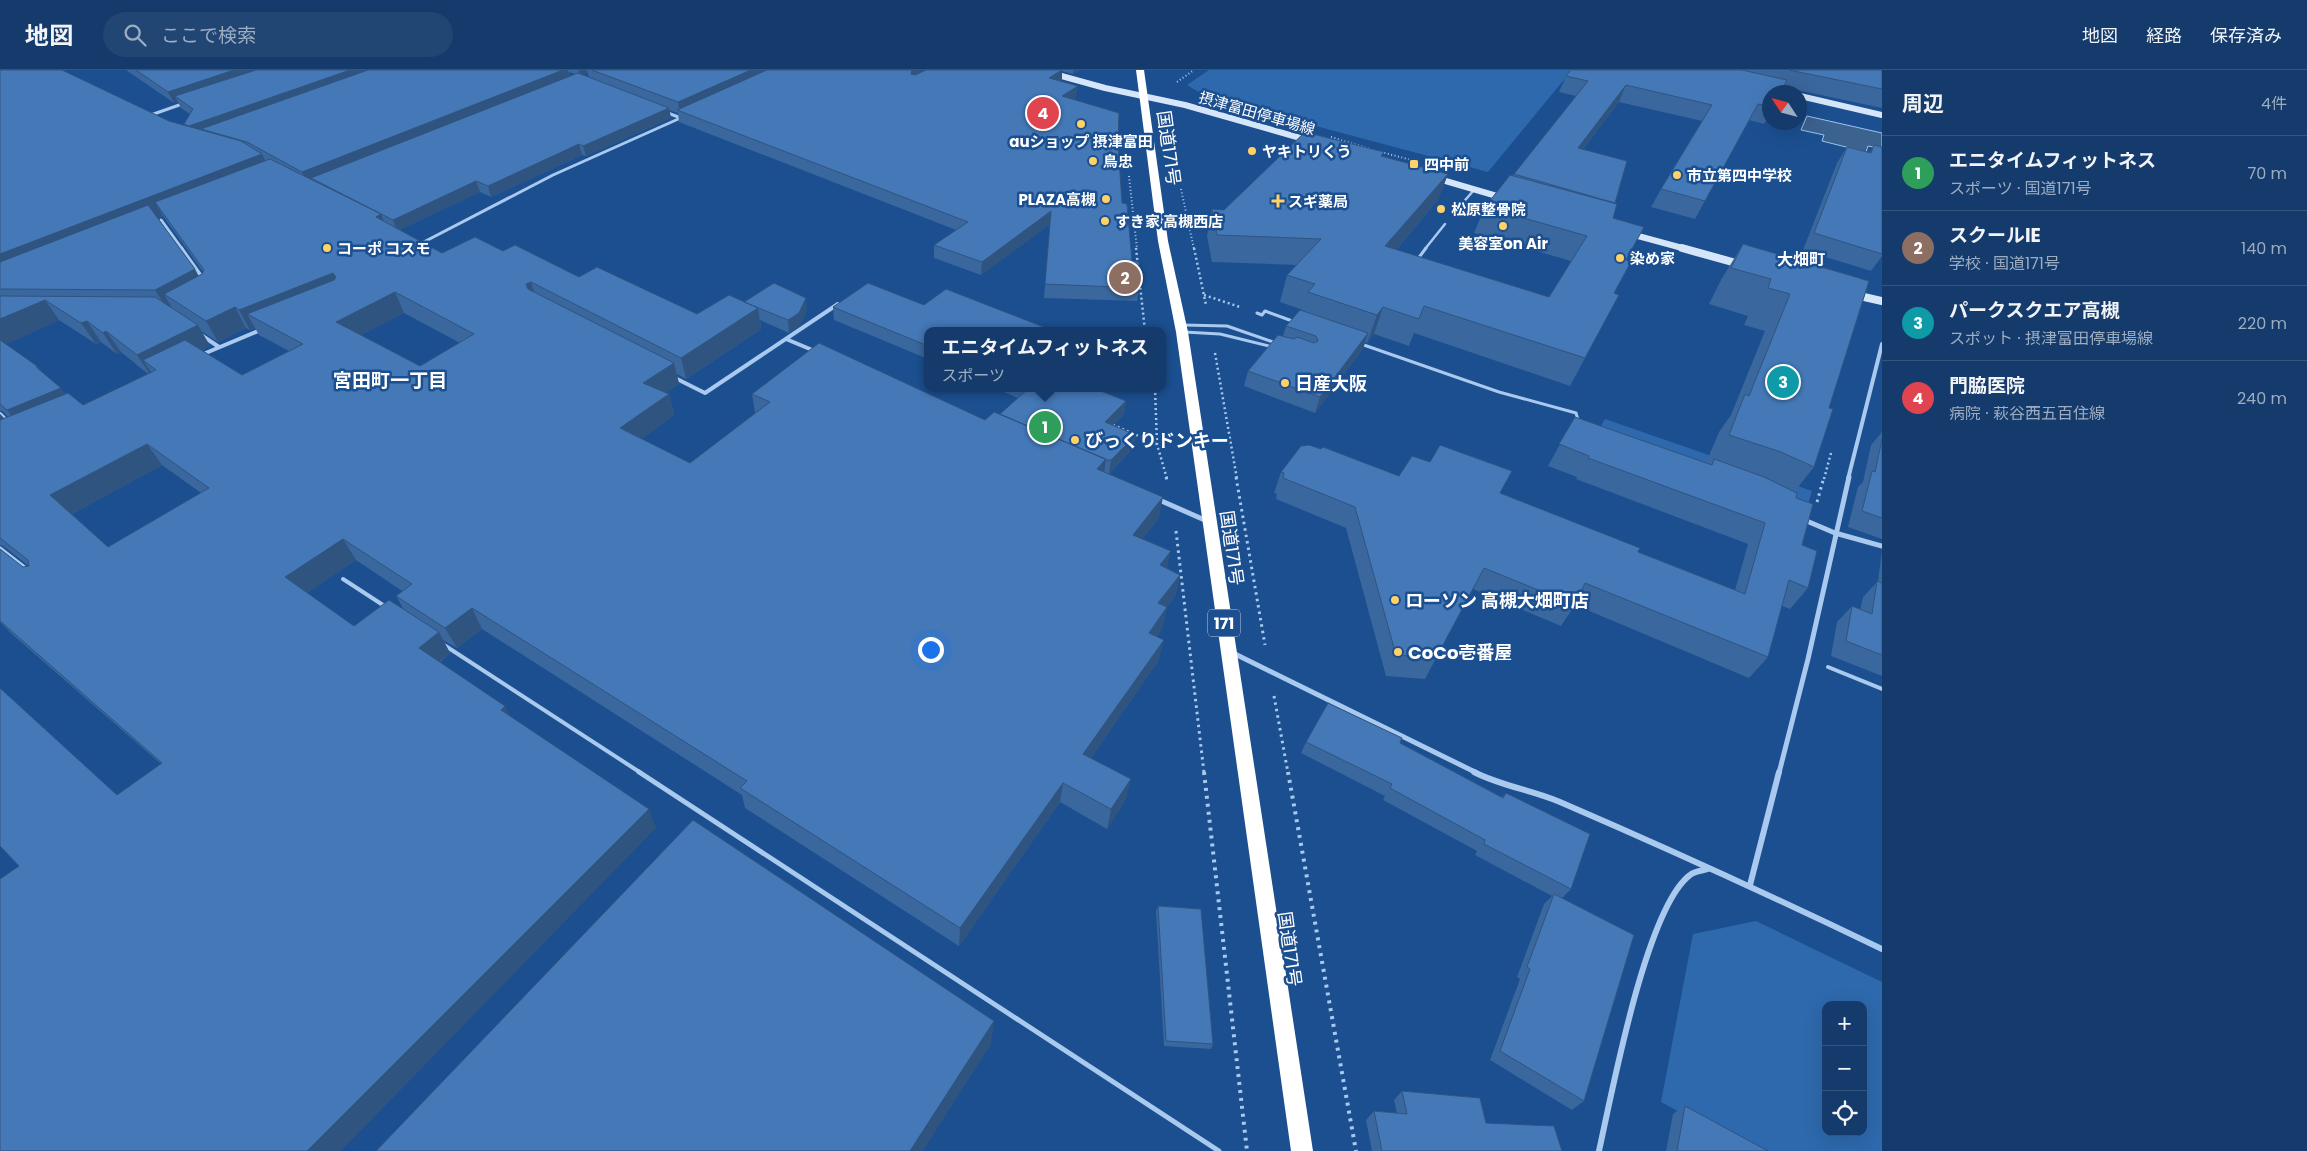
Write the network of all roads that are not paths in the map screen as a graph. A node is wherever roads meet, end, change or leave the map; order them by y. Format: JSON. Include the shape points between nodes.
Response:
{"nodes":[{"id":1,"x":1040,"y":70,"type":"edge"},
{"id":2,"x":1140,"y":70,"type":"edge"},
{"id":3,"x":1143,"y":96,"type":"junction"},
{"id":4,"x":1807,"y":98,"type":"edge"},
{"id":5,"x":186,"y":103,"type":"edge"},
{"id":6,"x":663,"y":111,"type":"edge"},
{"id":7,"x":690,"y":114,"type":"edge"},
{"id":8,"x":1882,"y":115,"type":"edge"},
{"id":9,"x":681,"y":118,"type":"junction"},
{"id":10,"x":149,"y":122,"type":"edge"},
{"id":11,"x":1316,"y":142,"type":"edge"},
{"id":12,"x":1422,"y":174,"type":"edge"},
{"id":13,"x":1474,"y":190,"type":"junction"},
{"id":14,"x":1511,"y":200,"type":"edge"},
{"id":15,"x":1460,"y":206,"type":"dead end"},
{"id":16,"x":170,"y":217,"type":"edge"},
{"id":17,"x":162,"y":220,"type":"junction"},
{"id":18,"x":152,"y":224,"type":"edge"},
{"id":19,"x":1445,"y":224,"type":"dead end"},
{"id":20,"x":1622,"y":231,"type":"edge"},
{"id":21,"x":409,"y":240,"type":"edge"},
{"id":22,"x":1412,"y":266,"type":"edge"},
{"id":23,"x":1754,"y":268,"type":"edge"},
{"id":24,"x":206,"y":283,"type":"edge"},
{"id":25,"x":1844,"y":292,"type":"edge"},
{"id":26,"x":1882,"y":301,"type":"edge"},
{"id":27,"x":838,"y":304,"type":"edge"},
{"id":28,"x":1257,"y":313,"type":"road end"},
{"id":29,"x":1299,"y":324,"type":"edge"},
{"id":30,"x":272,"y":326,"type":"edge"},
{"id":31,"x":1182,"y":329,"type":"junction"},
{"id":32,"x":194,"y":330,"type":"edge"},
{"id":33,"x":786,"y":339,"type":"junction"},
{"id":34,"x":1354,"y":342,"type":"edge"},
{"id":35,"x":1882,"y":344,"type":"edge"},
{"id":36,"x":1282,"y":346,"type":"edge"},
{"id":37,"x":219,"y":347,"type":"junction"},
{"id":38,"x":1275,"y":347,"type":"edge"},
{"id":39,"x":822,"y":354,"type":"edge"},
{"id":40,"x":193,"y":360,"type":"edge"},
{"id":41,"x":671,"y":376,"type":"edge"},
{"id":42,"x":0,"y":414,"type":"edge"},
{"id":43,"x":1578,"y":420,"type":"joint"},
{"id":44,"x":12,"y":425,"type":"edge"},
{"id":45,"x":1581,"y":428,"type":"edge"},
{"id":46,"x":1155,"y":498,"type":"edge"},
{"id":47,"x":1794,"y":515,"type":"edge"},
{"id":48,"x":1209,"y":522,"type":"junction"},
{"id":49,"x":1835,"y":533,"type":"junction"},
{"id":50,"x":1882,"y":546,"type":"edge"},
{"id":51,"x":0,"y":549,"type":"edge"},
{"id":52,"x":30,"y":573,"type":"edge"},
{"id":53,"x":343,"y":579,"type":"dead end"},
{"id":54,"x":393,"y":612,"type":"edge"},
{"id":55,"x":435,"y":639,"type":"edge"},
{"id":56,"x":1228,"y":650,"type":"junction"},
{"id":57,"x":1828,"y":667,"type":"dead end"},
{"id":58,"x":1882,"y":689,"type":"edge"},
{"id":59,"x":1708,"y":869,"type":"junction"},
{"id":60,"x":1750,"y":885,"type":"junction"},
{"id":61,"x":1882,"y":949,"type":"edge"},
{"id":62,"x":1219,"y":1151,"type":"edge"},
{"id":63,"x":1302,"y":1151,"type":"edge"},
{"id":64,"x":1599,"y":1151,"type":"edge"}],
"edges":[{"from":1,"to":3,"type":"main road","name":"摂津富田停車場線"},
{"from":2,"to":3,"type":"highway","name":"国道171号","number":"171"},
{"from":3,"to":11,"type":"main road","name":"摂津富田停車場線"},
{"from":3,"to":31,"type":"highway","name":"国道171号","number":"171","via":[[1163,241]]},
{"from":4,"to":8,"type":"main road"},
{"from":5,"to":10,"type":"street","via":[[142,118]]},
{"from":6,"to":9,"type":"street"},
{"from":7,"to":9,"type":"street"},
{"from":9,"to":21,"type":"street","via":[[553,175],[418,245]]},
{"from":12,"to":13,"type":"main road"},
{"from":13,"to":14,"type":"main road"},
{"from":13,"to":15,"type":"lane"},
{"from":16,"to":17,"type":"street"},
{"from":17,"to":18,"type":"street"},
{"from":17,"to":24,"type":"street"},
{"from":19,"to":22,"type":"lane"},
{"from":20,"to":23,"type":"main road"},
{"from":25,"to":26,"type":"main road"},
{"from":27,"to":33,"type":"street"},
{"from":28,"to":29,"type":"lane","via":[[1262,315],[1266,311]]},
{"from":30,"to":37,"type":"street"},
{"from":31,"to":36,"type":"lane","via":[[1227,326]]},
{"from":31,"to":38,"type":"lane"},
{"from":31,"to":48,"type":"highway","name":"国道171号","number":"171"},
{"from":32,"to":37,"type":"street"},
{"from":33,"to":39,"type":"street"},
{"from":33,"to":41,"type":"street","via":[[705,393]]},
{"from":34,"to":43,"type":"lane","via":[[1499,392],[1576,413]]},
{"from":35,"to":49,"type":"street"},
{"from":37,"to":40,"type":"street"},
{"from":42,"to":44,"type":"street"},
{"from":43,"to":45,"type":"street"},
{"from":46,"to":48,"type":"street"},
{"from":47,"to":49,"type":"street"},
{"from":48,"to":56,"type":"highway","name":"国道171号","number":"171"},
{"from":49,"to":50,"type":"street"},
{"from":49,"to":60,"type":"street","via":[[1808,659]]},
{"from":51,"to":52,"type":"street"},
{"from":53,"to":54,"type":"lane"},
{"from":55,"to":62,"type":"lane"},
{"from":56,"to":59,"type":"street","via":[[1484,777],[1558,801]]},
{"from":56,"to":63,"type":"highway","name":"国道171号","number":"171"},
{"from":57,"to":58,"type":"lane"},
{"from":59,"to":60,"type":"street"},
{"from":59,"to":64,"type":"street","via":[[1689,876],[1678,887],[1658,923],[1646,957]]},
{"from":60,"to":61,"type":"street"}]}
